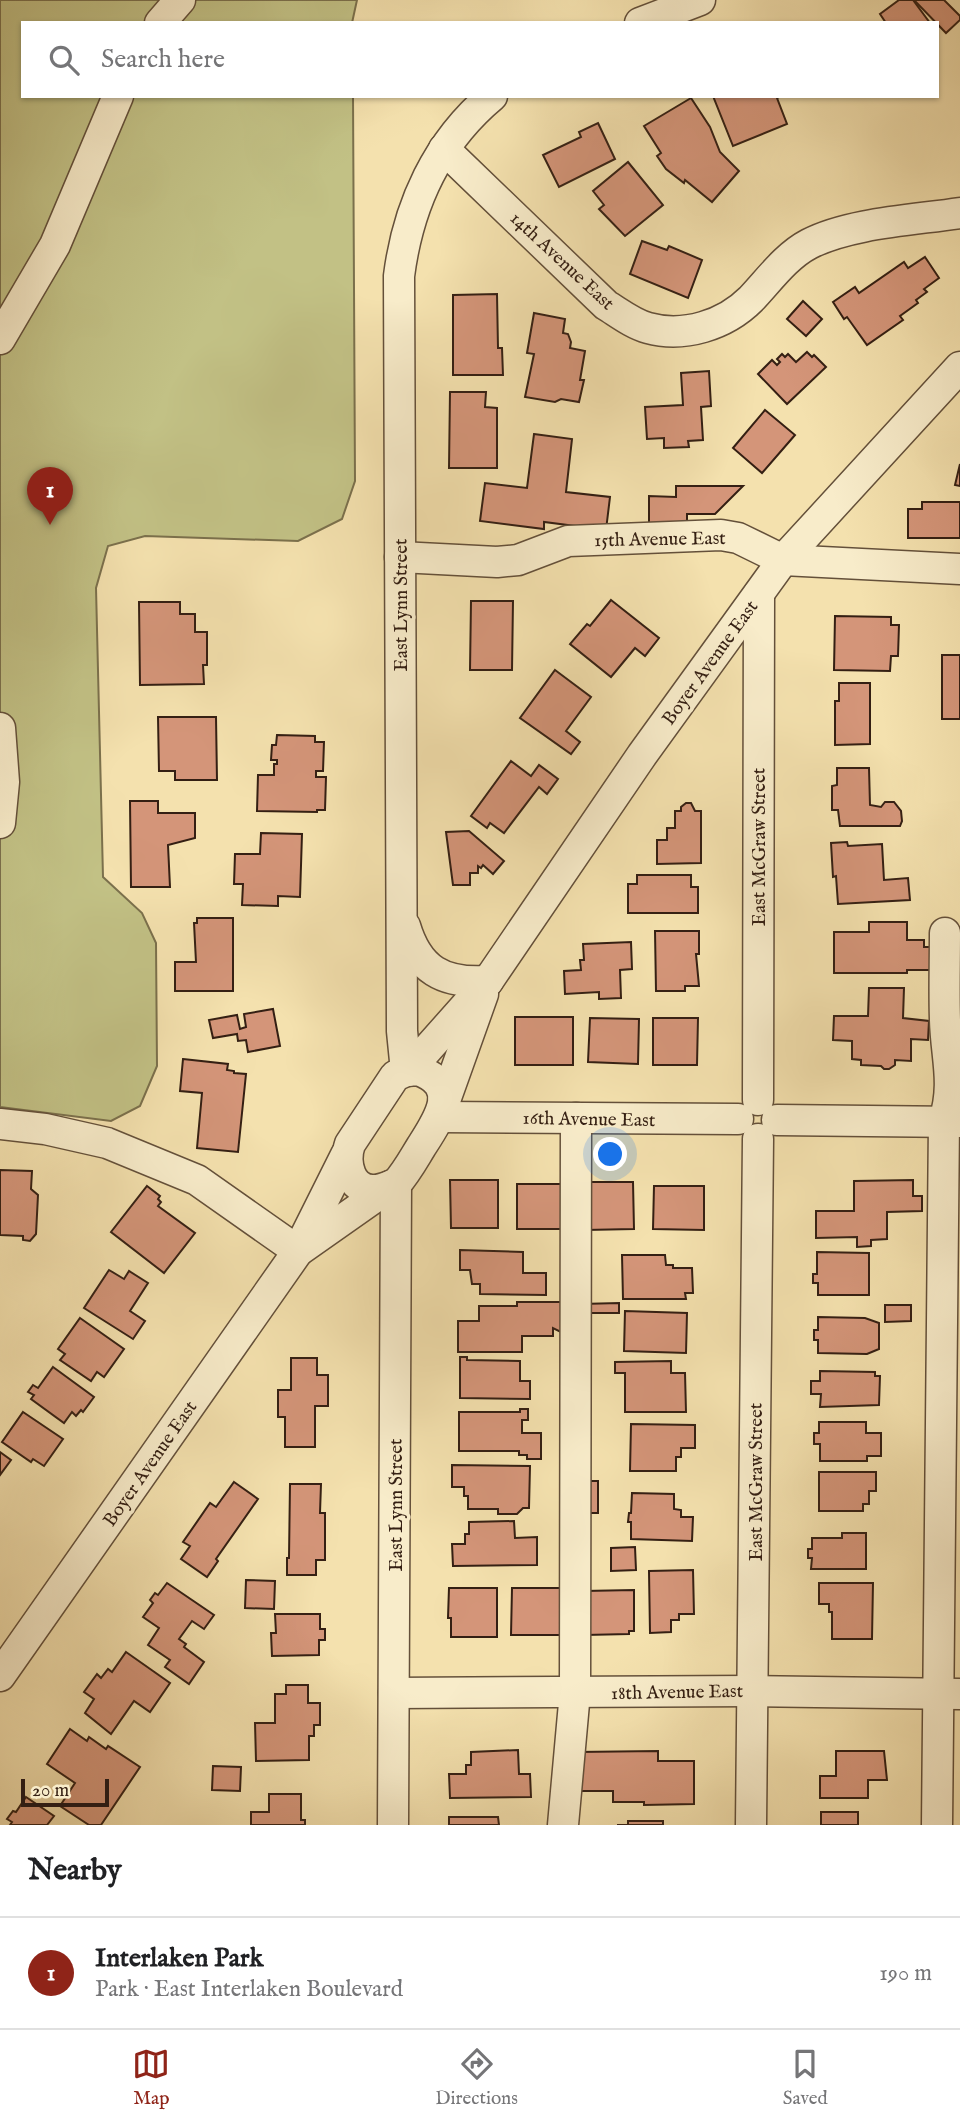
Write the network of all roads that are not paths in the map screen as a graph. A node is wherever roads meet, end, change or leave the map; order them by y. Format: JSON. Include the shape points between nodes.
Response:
{"nodes":[{"id":1,"x":180,"y":0,"type":"edge"},
{"id":2,"x":700,"y":0,"type":"edge"},
{"id":3,"x":162,"y":21,"type":"edge"},
{"id":4,"x":645,"y":21,"type":"edge"},
{"id":5,"x":117,"y":98,"type":"edge"},
{"id":6,"x":490,"y":98,"type":"edge"},
{"id":7,"x":444,"y":149,"type":"junction"},
{"id":8,"x":960,"y":213,"type":"edge"},
{"id":9,"x":0,"y":339,"type":"edge"},
{"id":10,"x":960,"y":367,"type":"edge"},
{"id":11,"x":400,"y":557,"type":"junction"},
{"id":12,"x":783,"y":560,"type":"junction"},
{"id":13,"x":960,"y":569,"type":"edge"},
{"id":14,"x":759,"y":594,"type":"junction"},
{"id":15,"x":0,"y":728,"type":"edge"},
{"id":16,"x":0,"y":823,"type":"edge"},
{"id":17,"x":401,"y":914,"type":"junction"},
{"id":18,"x":945,"y":933,"type":"dead end"},
{"id":19,"x":488,"y":981,"type":"junction"},
{"id":20,"x":407,"y":1071,"type":"junction"},
{"id":21,"x":441,"y":1114,"type":"junction"},
{"id":22,"x":576,"y":1118,"type":"junction"},
{"id":23,"x":758,"y":1119,"type":"junction"},
{"id":24,"x":952,"y":1121,"type":"edge"},
{"id":25,"x":0,"y":1124,"type":"edge"},
{"id":26,"x":346,"y":1155,"type":"junction"},
{"id":27,"x":394,"y":1185,"type":"junction"},
{"id":28,"x":298,"y":1251,"type":"junction"},
{"id":29,"x":0,"y":1676,"type":"edge"},
{"id":30,"x":753,"y":1691,"type":"junction"},
{"id":31,"x":575,"y":1692,"type":"junction"},
{"id":32,"x":394,"y":1693,"type":"junction"},
{"id":33,"x":950,"y":1694,"type":"edge"},
{"id":34,"x":393,"y":1825,"type":"edge"},
{"id":35,"x":563,"y":1825,"type":"edge"},
{"id":36,"x":751,"y":1825,"type":"edge"},
{"id":37,"x":937,"y":1825,"type":"edge"}],
"edges":[{"from":1,"to":3,"type":"street"},
{"from":2,"to":4,"type":"street"},
{"from":5,"to":9,"type":"street","via":[[55,245]]},
{"from":6,"to":7,"type":"street","name":"East Lynn Street"},
{"from":7,"to":8,"type":"street","name":"14th Avenue East","via":[[606,305],[648,328],[672,331],[712,324],[732,315],[790,258],[822,238]]},
{"from":7,"to":11,"type":"street","name":"East Lynn Street","via":[[412,215],[399,276]]},
{"from":10,"to":12,"type":"street","name":"Boyer Avenue East"},
{"from":11,"to":12,"type":"street","name":"15th Avenue East","via":[[518,561],[568,541],[721,535],[738,538]]},
{"from":11,"to":17,"type":"street","name":"East Lynn Street"},
{"from":12,"to":13,"type":"street","name":"15th Avenue East"},
{"from":12,"to":14,"type":"street","name":"Boyer Avenue East"},
{"from":14,"to":19,"type":"street","name":"Boyer Avenue East"},
{"from":14,"to":23,"type":"street","name":"East McGraw Street"},
{"from":15,"to":16,"type":"street","via":[[4,782]]},
{"from":17,"to":19,"type":"street","via":[[413,949],[431,970],[466,982]]},
{"from":17,"to":20,"type":"street","name":"East Lynn Street"},
{"from":18,"to":24,"type":"street"},
{"from":19,"to":20,"type":"street","name":"Boyer Avenue East"},
{"from":19,"to":21,"type":"street","name":"Boyer Avenue East"},
{"from":20,"to":21,"type":"street","via":[[418,1070],[439,1082],[444,1093]]},
{"from":20,"to":26,"type":"street","name":"Boyer Avenue East","via":[[387,1085]]},
{"from":21,"to":22,"type":"street","name":"16th Avenue East"},
{"from":21,"to":27,"type":"street","name":"Boyer Avenue East"},
{"from":22,"to":23,"type":"street","name":"16th Avenue East"},
{"from":22,"to":31,"type":"street"},
{"from":23,"to":24,"type":"street","name":"16th Avenue East"},
{"from":23,"to":30,"type":"street","name":"East McGraw Street"},
{"from":24,"to":33,"type":"street"},
{"from":25,"to":28,"type":"street","via":[[107,1143],[197,1180]]},
{"from":26,"to":27,"type":"street","via":[[352,1178],[362,1186],[373,1190]]},
{"from":26,"to":28,"type":"street","name":"Boyer Avenue East"},
{"from":27,"to":28,"type":"street","name":"Boyer Avenue East"},
{"from":27,"to":32,"type":"street","name":"East Lynn Street"},
{"from":28,"to":29,"type":"street","name":"Boyer Avenue East"},
{"from":30,"to":31,"type":"street","name":"18th Avenue East"},
{"from":30,"to":33,"type":"street","name":"18th Avenue East"},
{"from":30,"to":36,"type":"street","name":"East McGraw Street"},
{"from":31,"to":32,"type":"street","name":"18th Avenue East"},
{"from":31,"to":35,"type":"street"},
{"from":32,"to":34,"type":"street","name":"East Lynn Street"},
{"from":33,"to":37,"type":"street"}]}
